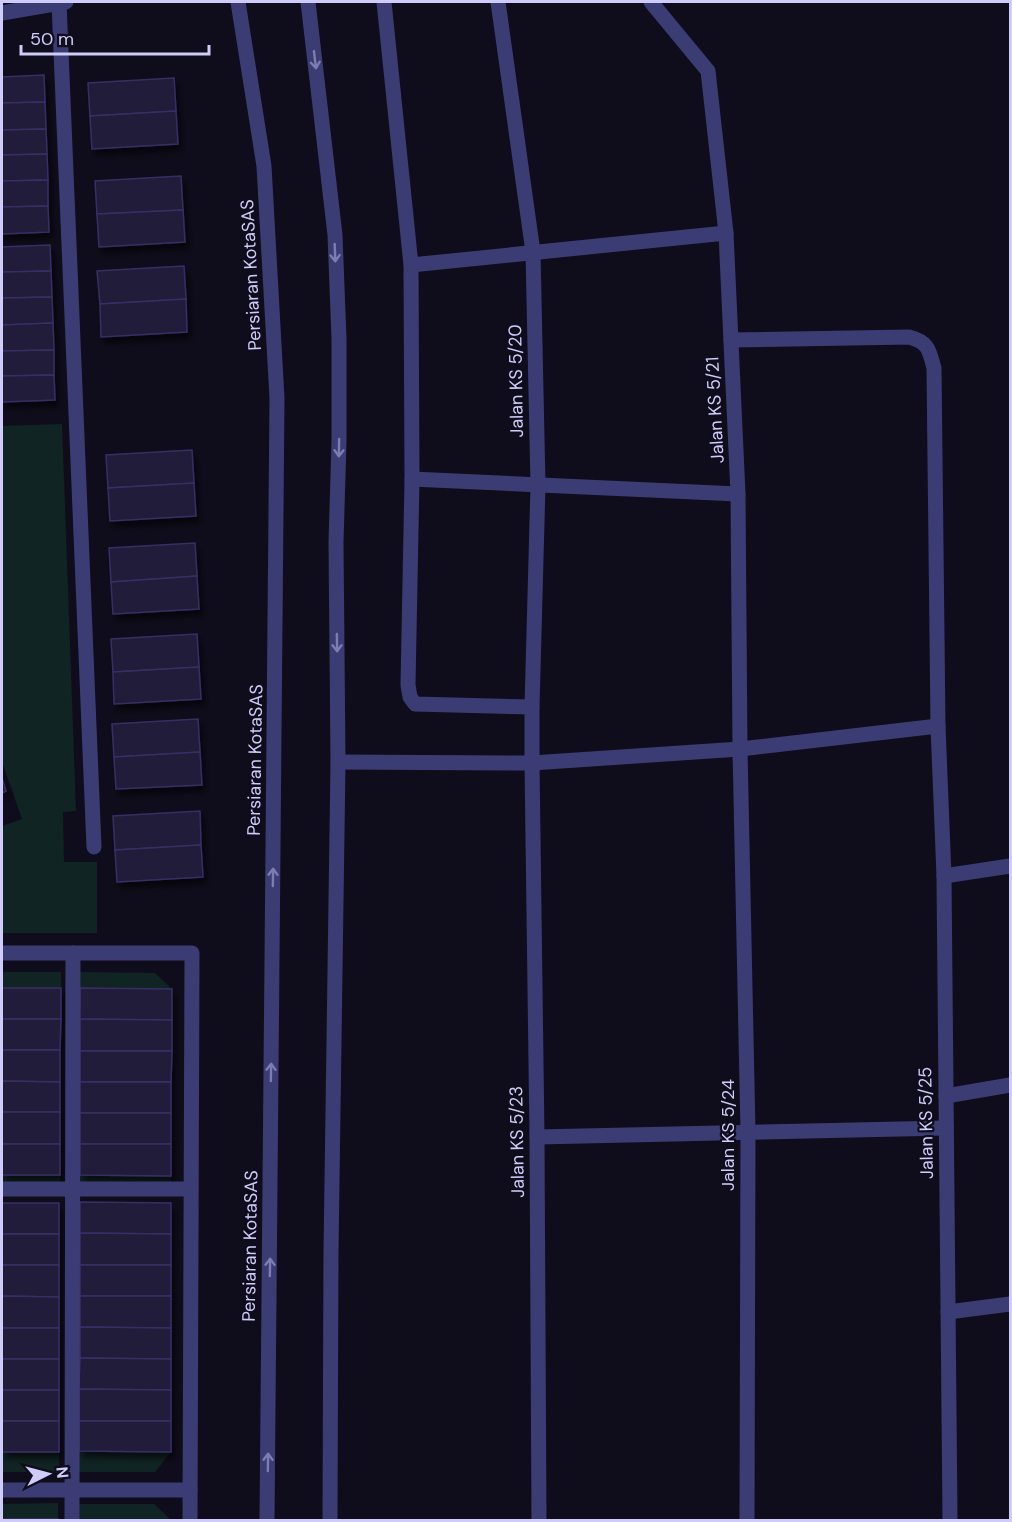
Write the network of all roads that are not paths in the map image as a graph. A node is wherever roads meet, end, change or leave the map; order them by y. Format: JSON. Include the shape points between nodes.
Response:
{"nodes":[{"id":1,"x":62,"y":2,"type":"edge"},
{"id":2,"x":238,"y":2,"type":"edge"},
{"id":3,"x":308,"y":2,"type":"edge"},
{"id":4,"x":384,"y":2,"type":"edge"},
{"id":5,"x":498,"y":2,"type":"edge"},
{"id":6,"x":651,"y":2,"type":"edge"},
{"id":7,"x":2,"y":13,"type":"edge"},
{"id":8,"x":726,"y":233,"type":"junction"},
{"id":9,"x":533,"y":252,"type":"junction"},
{"id":10,"x":411,"y":265,"type":"junction"},
{"id":11,"x":732,"y":340,"type":"junction"},
{"id":12,"x":412,"y":479,"type":"junction"},
{"id":13,"x":538,"y":485,"type":"junction"},
{"id":14,"x":738,"y":494,"type":"junction"},
{"id":15,"x":532,"y":707,"type":"junction"},
{"id":16,"x":938,"y":726,"type":"junction"},
{"id":17,"x":740,"y":749,"type":"junction"},
{"id":18,"x":338,"y":762,"type":"junction"},
{"id":19,"x":532,"y":763,"type":"junction"},
{"id":20,"x":94,"y":847,"type":"dead end"},
{"id":21,"x":1011,"y":866,"type":"edge"},
{"id":22,"x":944,"y":876,"type":"junction"},
{"id":23,"x":2,"y":953,"type":"edge"},
{"id":24,"x":73,"y":953,"type":"junction"},
{"id":25,"x":1011,"y":1085,"type":"edge"},
{"id":26,"x":946,"y":1096,"type":"junction"},
{"id":27,"x":946,"y":1128,"type":"junction"},
{"id":28,"x":748,"y":1132,"type":"junction"},
{"id":29,"x":537,"y":1137,"type":"junction"},
{"id":30,"x":2,"y":1189,"type":"edge"},
{"id":31,"x":73,"y":1189,"type":"junction"},
{"id":32,"x":191,"y":1189,"type":"junction"},
{"id":33,"x":1011,"y":1304,"type":"edge"},
{"id":34,"x":948,"y":1312,"type":"junction"},
{"id":35,"x":2,"y":1490,"type":"edge"},
{"id":36,"x":72,"y":1490,"type":"junction"},
{"id":37,"x":190,"y":1490,"type":"junction"},
{"id":38,"x":72,"y":1521,"type":"edge"},
{"id":39,"x":190,"y":1521,"type":"edge"},
{"id":40,"x":267,"y":1521,"type":"edge"},
{"id":41,"x":330,"y":1521,"type":"edge"},
{"id":42,"x":539,"y":1521,"type":"edge"},
{"id":43,"x":747,"y":1521,"type":"edge"},
{"id":44,"x":950,"y":1521,"type":"edge"}],
"edges":[{"from":1,"to":7,"type":"street"},
{"from":1,"to":20,"type":"street"},
{"from":40,"to":2,"type":"street","name":"Persiaran KotaSAS","one_way":true,"via":[[278,398],[264,166]]},
{"from":3,"to":18,"type":"street","one_way":true,"via":[[335,235],[339,350]]},
{"from":4,"to":10,"type":"street"},
{"from":5,"to":9,"type":"street","name":"Jalan KS 5/20"},
{"from":6,"to":8,"type":"street","name":"Jalan KS 5/21","via":[[708,71]]},
{"from":8,"to":9,"type":"street"},
{"from":8,"to":11,"type":"street","name":"Jalan KS 5/21"},
{"from":9,"to":10,"type":"street"},
{"from":9,"to":13,"type":"street","name":"Jalan KS 5/20"},
{"from":10,"to":12,"type":"street"},
{"from":11,"to":14,"type":"street","name":"Jalan KS 5/21"},
{"from":11,"to":16,"type":"street","name":"Jalan KS 5/25","via":[[909,337],[922,341],[930,352],[934,368]]},
{"from":12,"to":13,"type":"street"},
{"from":12,"to":15,"type":"street","via":[[410,698],[415,704]]},
{"from":13,"to":14,"type":"street"},
{"from":13,"to":15,"type":"street","name":"Jalan KS 5/20"},
{"from":14,"to":17,"type":"street","name":"Jalan KS 5/21"},
{"from":15,"to":19,"type":"street","name":"Jalan KS 5/20"},
{"from":16,"to":17,"type":"street"},
{"from":16,"to":22,"type":"street","name":"Jalan KS 5/25"},
{"from":17,"to":19,"type":"street"},
{"from":17,"to":28,"type":"street","name":"Jalan KS 5/24"},
{"from":18,"to":19,"type":"street"},
{"from":18,"to":41,"type":"street"},
{"from":19,"to":29,"type":"street","name":"Jalan KS 5/23"},
{"from":21,"to":22,"type":"street"},
{"from":22,"to":26,"type":"street","name":"Jalan KS 5/25"},
{"from":23,"to":24,"type":"street"},
{"from":24,"to":31,"type":"street"},
{"from":24,"to":32,"type":"street","via":[[192,952]]},
{"from":25,"to":26,"type":"street"},
{"from":26,"to":27,"type":"street","name":"Jalan KS 5/25"},
{"from":27,"to":28,"type":"street"},
{"from":27,"to":34,"type":"street","name":"Jalan KS 5/25"},
{"from":28,"to":29,"type":"street"},
{"from":28,"to":43,"type":"street","name":"Jalan KS 5/24"},
{"from":29,"to":42,"type":"street","name":"Jalan KS 5/23"},
{"from":30,"to":31,"type":"street"},
{"from":31,"to":32,"type":"street"},
{"from":31,"to":36,"type":"street"},
{"from":32,"to":37,"type":"street"},
{"from":33,"to":34,"type":"street"},
{"from":34,"to":44,"type":"street","name":"Jalan KS 5/25"},
{"from":35,"to":36,"type":"street"},
{"from":36,"to":37,"type":"street"},
{"from":36,"to":38,"type":"street"},
{"from":37,"to":39,"type":"street"}]}
